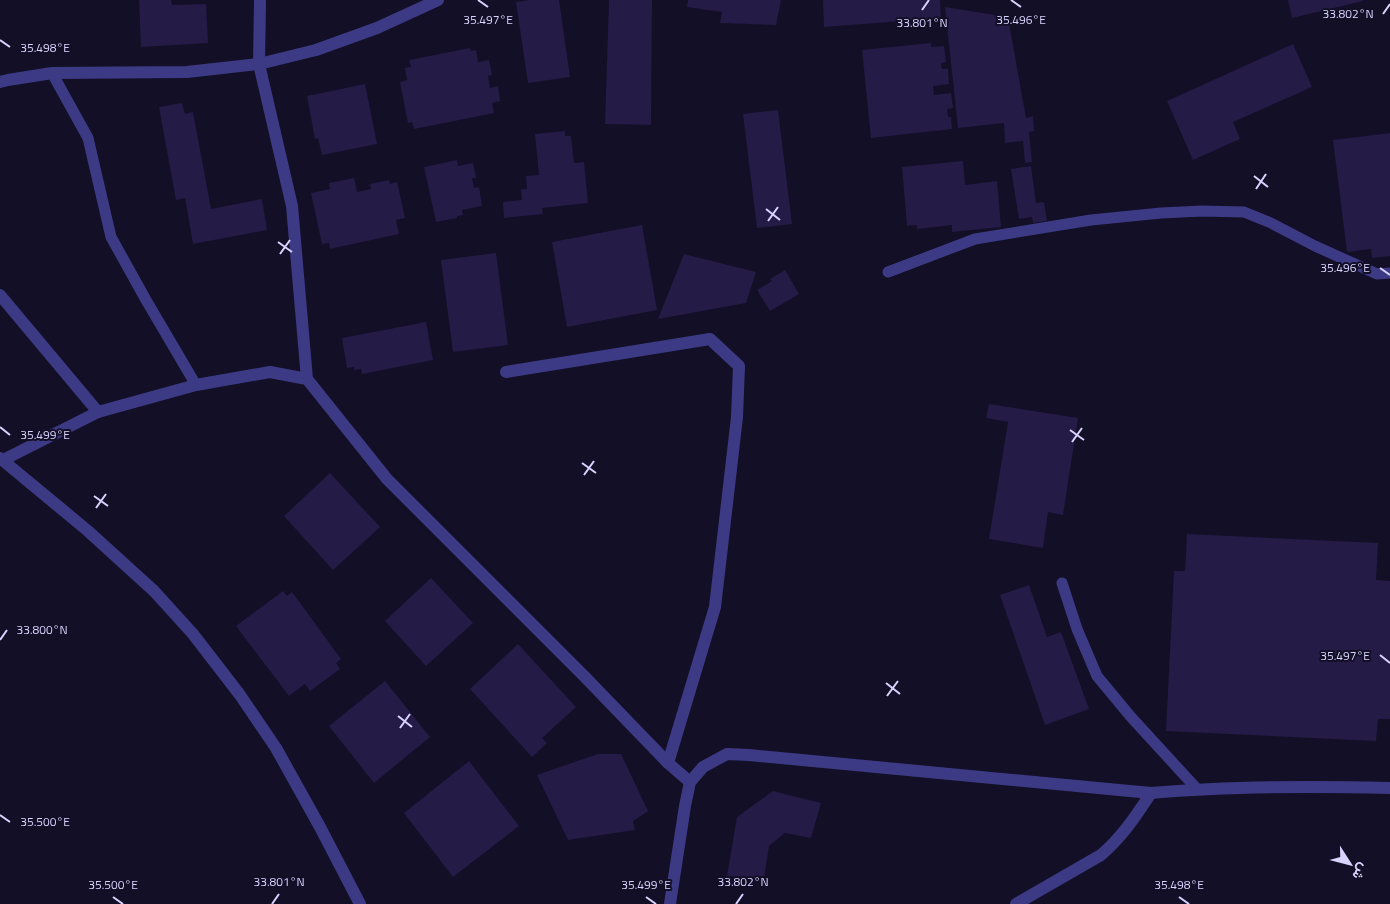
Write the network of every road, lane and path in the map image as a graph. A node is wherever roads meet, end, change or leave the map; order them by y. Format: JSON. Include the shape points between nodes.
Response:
{"nodes":[{"id":1,"x":260,"y":0,"type":"edge"},
{"id":2,"x":438,"y":0,"type":"edge"},
{"id":3,"x":259,"y":64,"type":"junction"},
{"id":4,"x":52,"y":74,"type":"junction"},
{"id":5,"x":0,"y":82,"type":"edge"},
{"id":6,"x":888,"y":272,"type":"dead end"},
{"id":7,"x":1390,"y":273,"type":"edge"},
{"id":8,"x":0,"y":295,"type":"edge"},
{"id":9,"x":506,"y":372,"type":"dead end"},
{"id":10,"x":307,"y":379,"type":"junction"},
{"id":11,"x":196,"y":385,"type":"junction"},
{"id":12,"x":98,"y":412,"type":"junction"},
{"id":13,"x":1,"y":459,"type":"edge"},
{"id":14,"x":1062,"y":582,"type":"dead end"},
{"id":15,"x":668,"y":763,"type":"junction"},
{"id":16,"x":690,"y":782,"type":"junction"},
{"id":17,"x":1390,"y":788,"type":"edge"},
{"id":18,"x":1197,"y":789,"type":"junction"},
{"id":19,"x":1151,"y":793,"type":"junction"},
{"id":20,"x":360,"y":904,"type":"edge"},
{"id":21,"x":670,"y":904,"type":"edge"},
{"id":22,"x":1016,"y":904,"type":"edge"}],
"edges":[{"from":1,"to":3,"type":"street"},
{"from":2,"to":3,"type":"street","via":[[377,28],[316,50]]},
{"from":3,"to":4,"type":"street","via":[[187,72]]},
{"from":3,"to":10,"type":"street","via":[[292,206]]},
{"from":4,"to":5,"type":"street"},
{"from":4,"to":11,"type":"lane","via":[[88,138],[111,237]]},
{"from":6,"to":7,"type":"lane","via":[[975,239],[1091,220],[1202,211],[1244,212],[1377,274]]},
{"from":8,"to":12,"type":"street"},
{"from":9,"to":15,"type":"street","via":[[710,339],[739,366],[737,417],[715,607]]},
{"from":10,"to":11,"type":"street","via":[[270,372]]},
{"from":10,"to":15,"type":"street","via":[[387,479]]},
{"from":11,"to":12,"type":"street"},
{"from":12,"to":13,"type":"street"},
{"from":13,"to":20,"type":"street","via":[[154,591],[193,634],[276,748]]},
{"from":14,"to":18,"type":"lane","via":[[1076,629],[1097,676]]},
{"from":15,"to":16,"type":"street"},
{"from":16,"to":19,"type":"street","via":[[703,767],[727,754]]},
{"from":16,"to":21,"type":"street"},
{"from":17,"to":18,"type":"street"},
{"from":18,"to":19,"type":"street"},
{"from":19,"to":22,"type":"street","via":[[1123,834],[1101,856]]}]}
